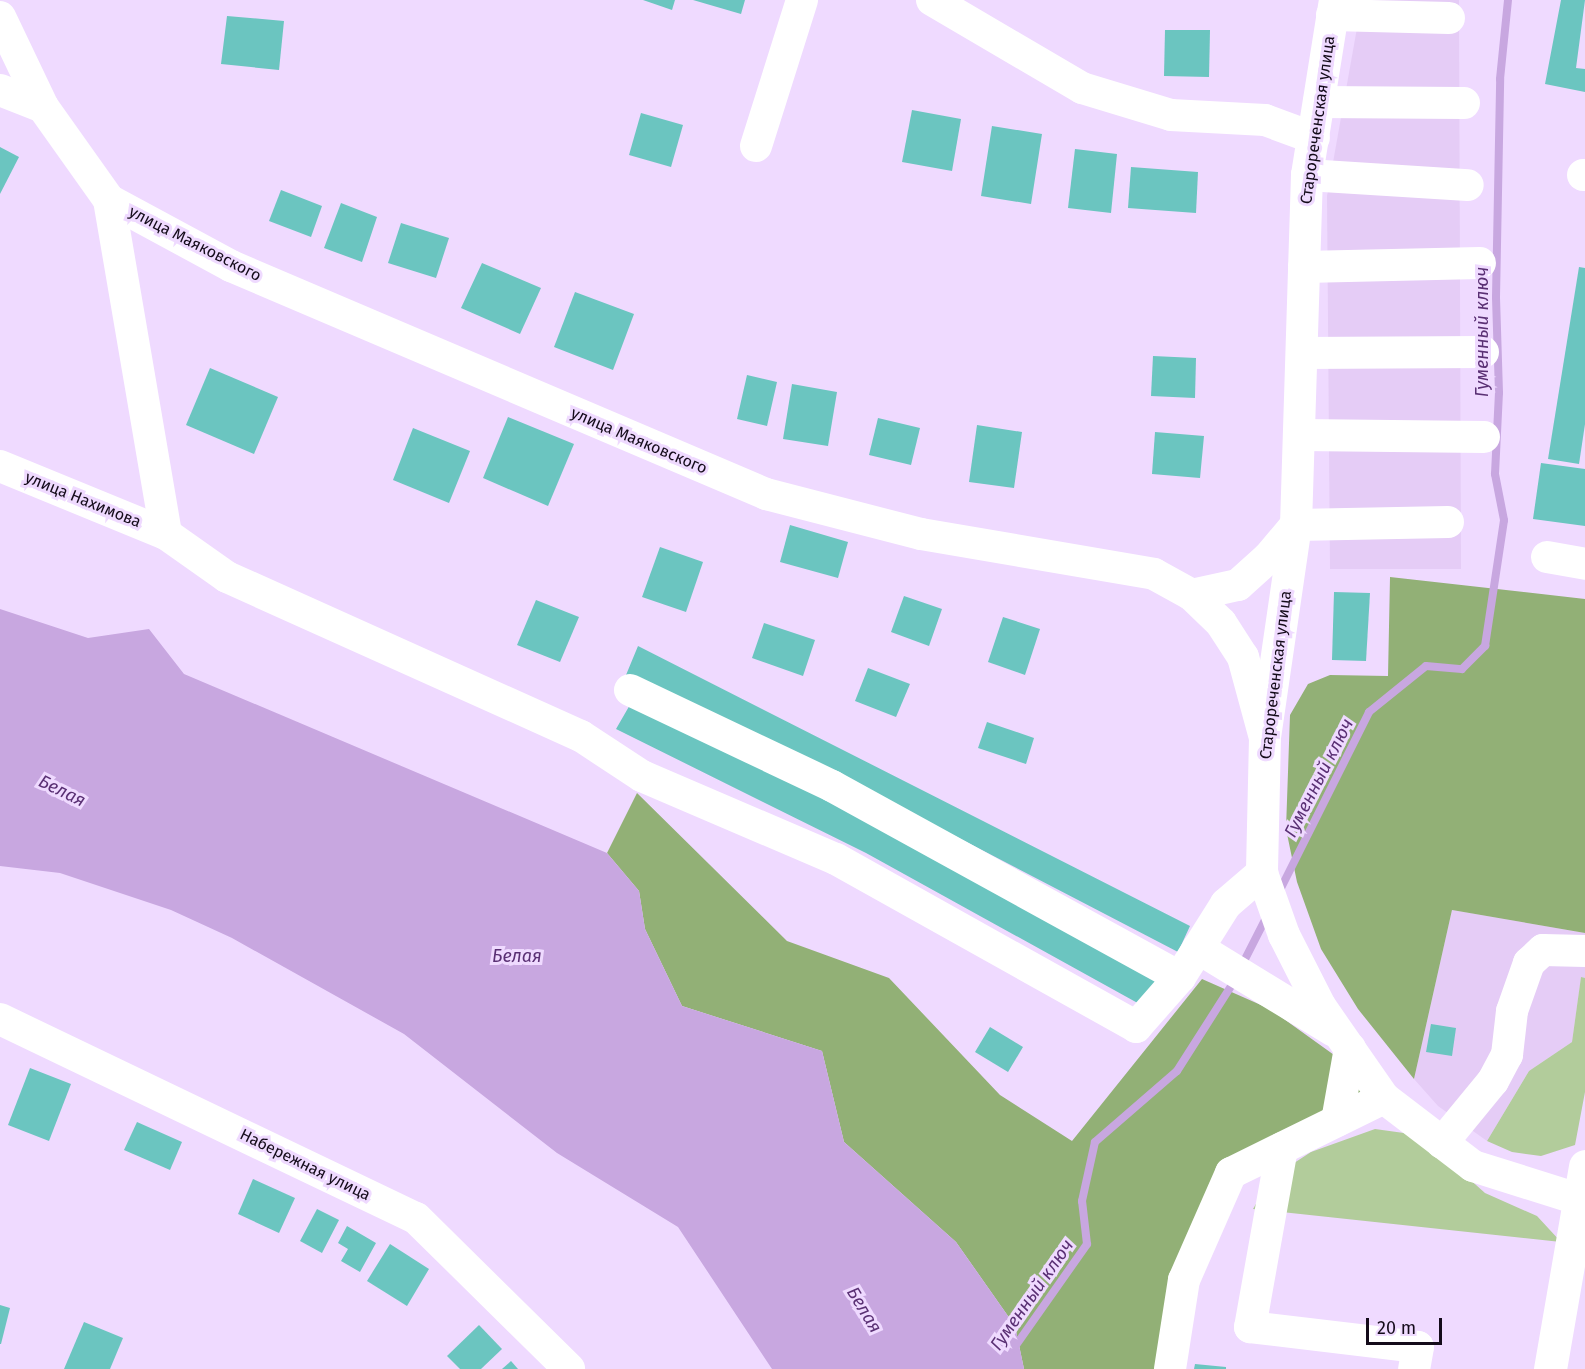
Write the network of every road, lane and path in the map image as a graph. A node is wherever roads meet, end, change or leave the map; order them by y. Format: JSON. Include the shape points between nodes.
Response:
{"nodes":[{"id":1,"x":802,"y":0,"type":"edge"},
{"id":2,"x":932,"y":0,"type":"edge"},
{"id":3,"x":1333,"y":8,"type":"edge"},
{"id":4,"x":0,"y":17,"type":"edge"},
{"id":5,"x":1449,"y":18,"type":"dead end"},
{"id":6,"x":0,"y":90,"type":"edge"},
{"id":7,"x":1319,"y":102,"type":"junction"},
{"id":8,"x":1464,"y":104,"type":"dead end"},
{"id":9,"x":43,"y":107,"type":"junction"},
{"id":10,"x":1314,"y":138,"type":"junction"},
{"id":11,"x":756,"y":146,"type":"dead end"},
{"id":12,"x":1307,"y":176,"type":"junction"},
{"id":13,"x":1468,"y":185,"type":"dead end"},
{"id":14,"x":109,"y":200,"type":"junction"},
{"id":15,"x":1480,"y":263,"type":"dead end"},
{"id":16,"x":1304,"y":267,"type":"junction"},
{"id":17,"x":1483,"y":352,"type":"dead end"},
{"id":18,"x":1302,"y":353,"type":"junction"},
{"id":19,"x":1301,"y":435,"type":"junction"},
{"id":20,"x":1484,"y":437,"type":"dead end"},
{"id":21,"x":0,"y":466,"type":"edge"},
{"id":22,"x":1448,"y":522,"type":"dead end"},
{"id":23,"x":1296,"y":525,"type":"junction"},
{"id":24,"x":166,"y":534,"type":"junction"},
{"id":25,"x":1547,"y":557,"type":"dead end"},
{"id":26,"x":1585,"y":564,"type":"edge"},
{"id":27,"x":1192,"y":595,"type":"junction"},
{"id":28,"x":630,"y":690,"type":"dead end"},
{"id":29,"x":1265,"y":738,"type":"junction"},
{"id":30,"x":1262,"y":873,"type":"junction"},
{"id":31,"x":1585,"y":951,"type":"edge"},
{"id":32,"x":1210,"y":956,"type":"junction"},
{"id":33,"x":1179,"y":977,"type":"junction"},
{"id":34,"x":0,"y":1021,"type":"edge"},
{"id":35,"x":1345,"y":1041,"type":"junction"},
{"id":36,"x":1384,"y":1098,"type":"junction"},
{"id":37,"x":1337,"y":1121,"type":"junction"},
{"id":38,"x":1442,"y":1143,"type":"junction"},
{"id":39,"x":1282,"y":1148,"type":"junction"},
{"id":40,"x":1585,"y":1166,"type":"edge"},
{"id":41,"x":1578,"y":1199,"type":"junction"},
{"id":42,"x":1576,"y":1265,"type":"edge"},
{"id":43,"x":569,"y":1369,"type":"edge"},
{"id":44,"x":1170,"y":1369,"type":"edge"},
{"id":45,"x":1414,"y":1369,"type":"edge"},
{"id":46,"x":1550,"y":1369,"type":"edge"}],
"edges":[{"from":1,"to":11,"type":"street"},
{"from":2,"to":10,"type":"street","via":[[1082,88],[1170,115],[1265,120]]},
{"from":3,"to":5,"type":"street"},
{"from":3,"to":7,"type":"street","name":"Старореченская улица"},
{"from":4,"to":9,"type":"street","name":"улица Маяковского"},
{"from":6,"to":9,"type":"street"},
{"from":7,"to":8,"type":"street"},
{"from":7,"to":10,"type":"street","name":"Старореченская улица"},
{"from":9,"to":14,"type":"street","name":"улица Маяковского"},
{"from":10,"to":12,"type":"street","name":"Старореченская улица"},
{"from":12,"to":13,"type":"street"},
{"from":12,"to":16,"type":"street","name":"Старореченская улица"},
{"from":14,"to":24,"type":"street"},
{"from":14,"to":27,"type":"street","name":"улица Маяковского","via":[[231,266],[766,494],[921,534],[1154,574]]},
{"from":15,"to":16,"type":"street"},
{"from":16,"to":18,"type":"street","name":"Старореченская улица"},
{"from":17,"to":18,"type":"street"},
{"from":18,"to":19,"type":"street","name":"Старореченская улица"},
{"from":19,"to":20,"type":"street"},
{"from":19,"to":23,"type":"street","name":"Старореченская улица"},
{"from":21,"to":24,"type":"street","name":"улица Нахимова"},
{"from":22,"to":23,"type":"street"},
{"from":23,"to":27,"type":"street","via":[[1238,585]]},
{"from":23,"to":29,"type":"street","name":"Старореченская улица"},
{"from":24,"to":33,"type":"street","name":"улица Нахимова","via":[[227,577],[581,736],[642,776],[836,859],[1136,1027]]},
{"from":25,"to":26,"type":"street"},
{"from":27,"to":29,"type":"street","name":"улица Маяковского","via":[[1221,623],[1243,657]]},
{"from":28,"to":33,"type":"street","via":[[832,786]]},
{"from":29,"to":30,"type":"street","name":"Старореченская улица"},
{"from":30,"to":32,"type":"street","via":[[1226,904]]},
{"from":30,"to":35,"type":"street","name":"Старореченская улица","via":[[1284,935]]},
{"from":31,"to":38,"type":"street","via":[[1543,950],[1529,963],[1512,1011],[1507,1055],[1493,1081]]},
{"from":32,"to":33,"type":"street"},
{"from":32,"to":35,"type":"street"},
{"from":34,"to":43,"type":"street","name":"Набережная улица","via":[[416,1218]]},
{"from":35,"to":36,"type":"street","name":"Старореченская улица"},
{"from":35,"to":37,"type":"street"},
{"from":36,"to":37,"type":"street"},
{"from":36,"to":38,"type":"street","name":"Старореченская улица"},
{"from":37,"to":39,"type":"street"},
{"from":38,"to":41,"type":"street","name":"Старореченская улица","via":[[1473,1166]]},
{"from":39,"to":44,"type":"street","via":[[1232,1173],[1184,1280]]},
{"from":39,"to":45,"type":"street","via":[[1250,1326],[1418,1347]]},
{"from":40,"to":41,"type":"main road"},
{"from":41,"to":42,"type":"main road"},
{"from":42,"to":46,"type":"main road"}]}
